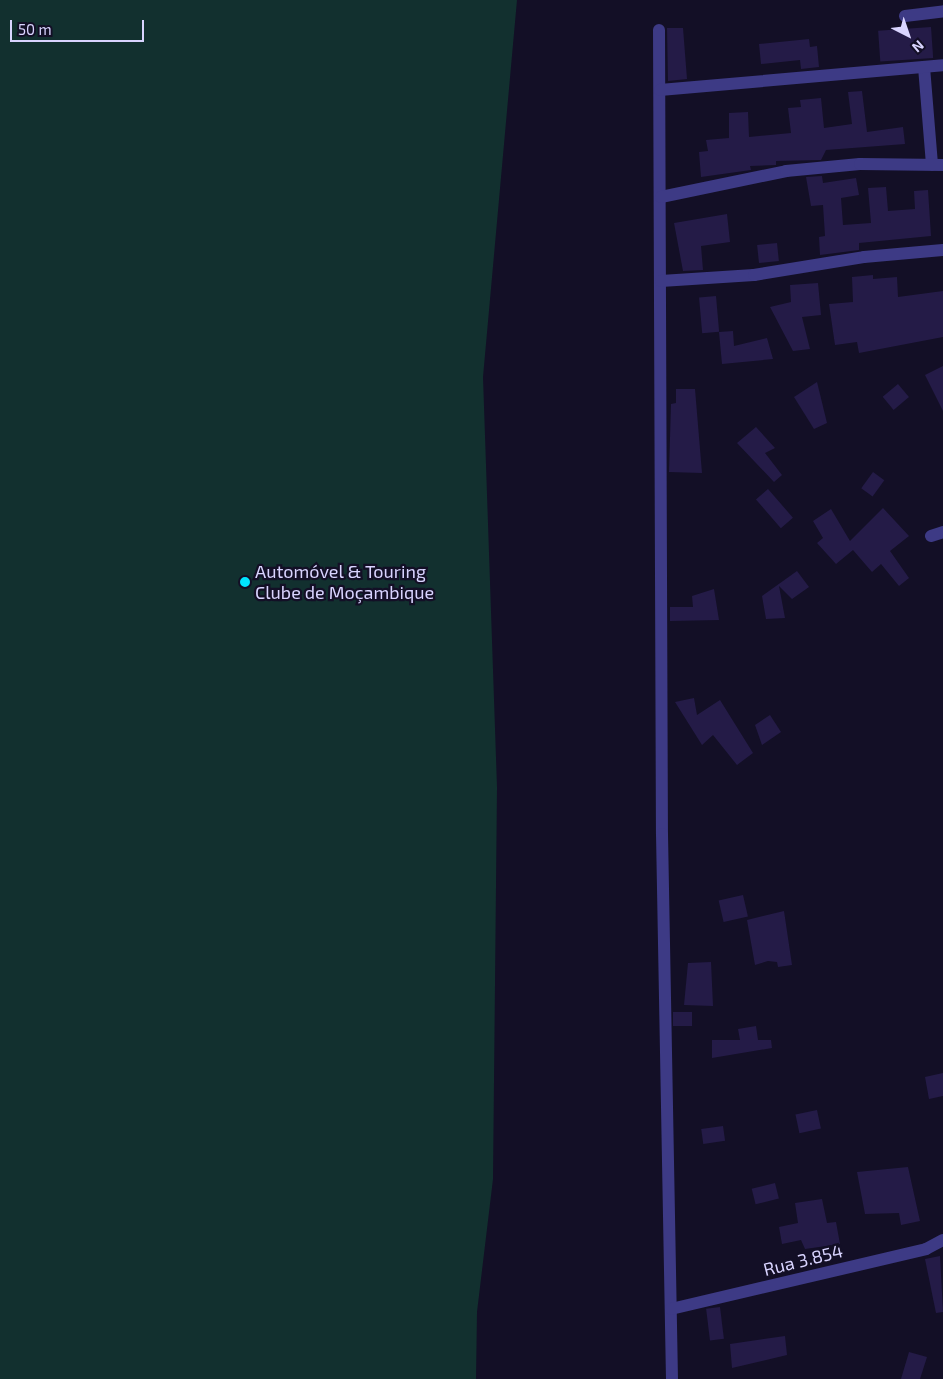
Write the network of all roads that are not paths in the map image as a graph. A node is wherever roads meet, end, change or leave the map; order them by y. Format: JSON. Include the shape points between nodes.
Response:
{"nodes":[{"id":1,"x":943,"y":11,"type":"edge"},
{"id":2,"x":905,"y":16,"type":"dead end"},
{"id":3,"x":659,"y":30,"type":"dead end"},
{"id":4,"x":943,"y":64,"type":"edge"},
{"id":5,"x":924,"y":67,"type":"junction"},
{"id":6,"x":660,"y":90,"type":"junction"},
{"id":7,"x":938,"y":165,"type":"edge"},
{"id":8,"x":661,"y":197,"type":"junction"},
{"id":9,"x":943,"y":250,"type":"edge"},
{"id":10,"x":661,"y":281,"type":"junction"},
{"id":11,"x":943,"y":1240,"type":"edge"},
{"id":12,"x":671,"y":1309,"type":"junction"},
{"id":13,"x":672,"y":1379,"type":"edge"}],
"edges":[{"from":1,"to":2,"type":"street"},
{"from":3,"to":6,"type":"street"},
{"from":4,"to":5,"type":"street"},
{"from":5,"to":6,"type":"street"},
{"from":5,"to":7,"type":"street"},
{"from":6,"to":8,"type":"street"},
{"from":7,"to":8,"type":"street","via":[[860,164],[786,171]]},
{"from":8,"to":10,"type":"street"},
{"from":9,"to":10,"type":"street","via":[[864,257],[754,275]]},
{"from":10,"to":12,"type":"street","via":[[662,834]]},
{"from":11,"to":12,"type":"street","name":"Rua 3.854","via":[[926,1249]]},
{"from":12,"to":13,"type":"street"}]}
